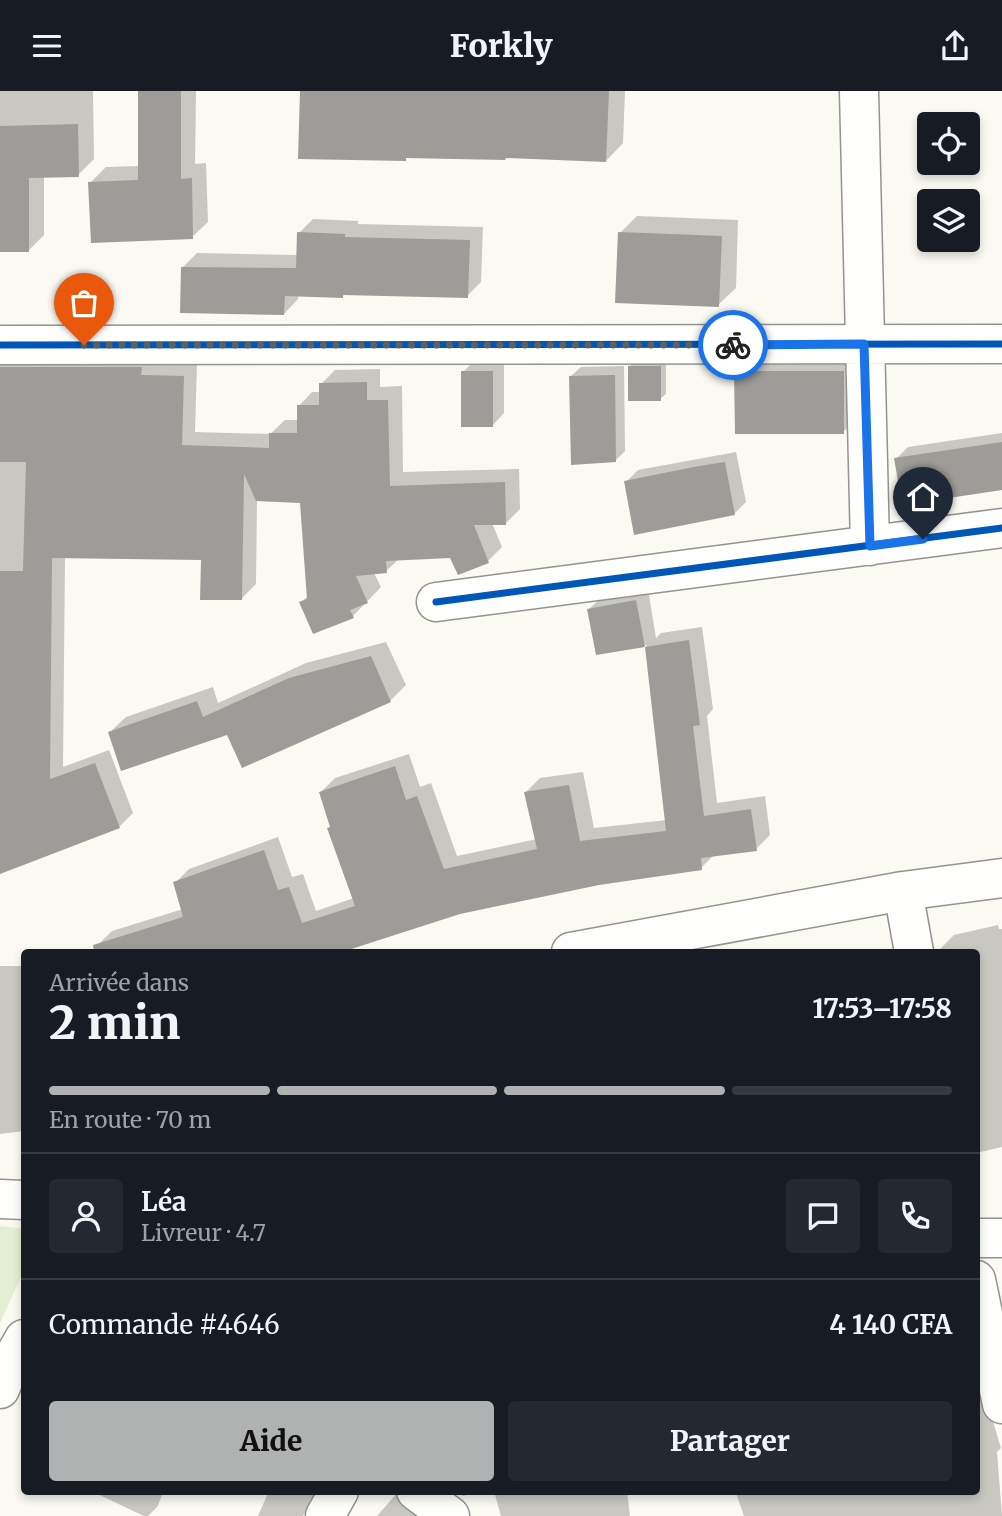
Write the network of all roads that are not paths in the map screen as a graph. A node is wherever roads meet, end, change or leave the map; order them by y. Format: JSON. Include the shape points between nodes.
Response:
{"nodes":[{"id":1,"x":859,"y":91,"type":"edge"},
{"id":2,"x":864,"y":344,"type":"junction"},
{"id":3,"x":1002,"y":344,"type":"edge"},
{"id":4,"x":0,"y":345,"type":"edge"},
{"id":5,"x":1002,"y":528,"type":"edge"},
{"id":6,"x":870,"y":546,"type":"junction"},
{"id":7,"x":436,"y":602,"type":"dead end"},
{"id":8,"x":1002,"y":878,"type":"edge"},
{"id":9,"x":903,"y":891,"type":"junction"},
{"id":10,"x":587,"y":949,"type":"edge"},
{"id":11,"x":913,"y":949,"type":"edge"},
{"id":12,"x":0,"y":1199,"type":"edge"},
{"id":13,"x":21,"y":1200,"type":"edge"},
{"id":14,"x":980,"y":1238,"type":"edge"},
{"id":15,"x":1002,"y":1238,"type":"edge"},
{"id":16,"x":980,"y":1299,"type":"edge"},
{"id":17,"x":21,"y":1345,"type":"edge"},
{"id":18,"x":0,"y":1389,"type":"edge"},
{"id":19,"x":1002,"y":1404,"type":"edge"},
{"id":20,"x":337,"y":1495,"type":"edge"},
{"id":21,"x":421,"y":1495,"type":"edge"},
{"id":22,"x":325,"y":1516,"type":"edge"},
{"id":23,"x":450,"y":1516,"type":"edge"}],
"edges":[{"from":1,"to":2,"type":"street"},
{"from":2,"to":3,"type":"street"},
{"from":2,"to":4,"type":"street"},
{"from":2,"to":6,"type":"street"},
{"from":5,"to":6,"type":"street"},
{"from":6,"to":7,"type":"street"},
{"from":8,"to":9,"type":"street"},
{"from":9,"to":10,"type":"street"},
{"from":9,"to":11,"type":"street"},
{"from":12,"to":13,"type":"street"},
{"from":14,"to":15,"type":"street"},
{"from":16,"to":19,"type":"street"},
{"from":17,"to":18,"type":"street"},
{"from":20,"to":22,"type":"street"},
{"from":21,"to":23,"type":"street"}]}
